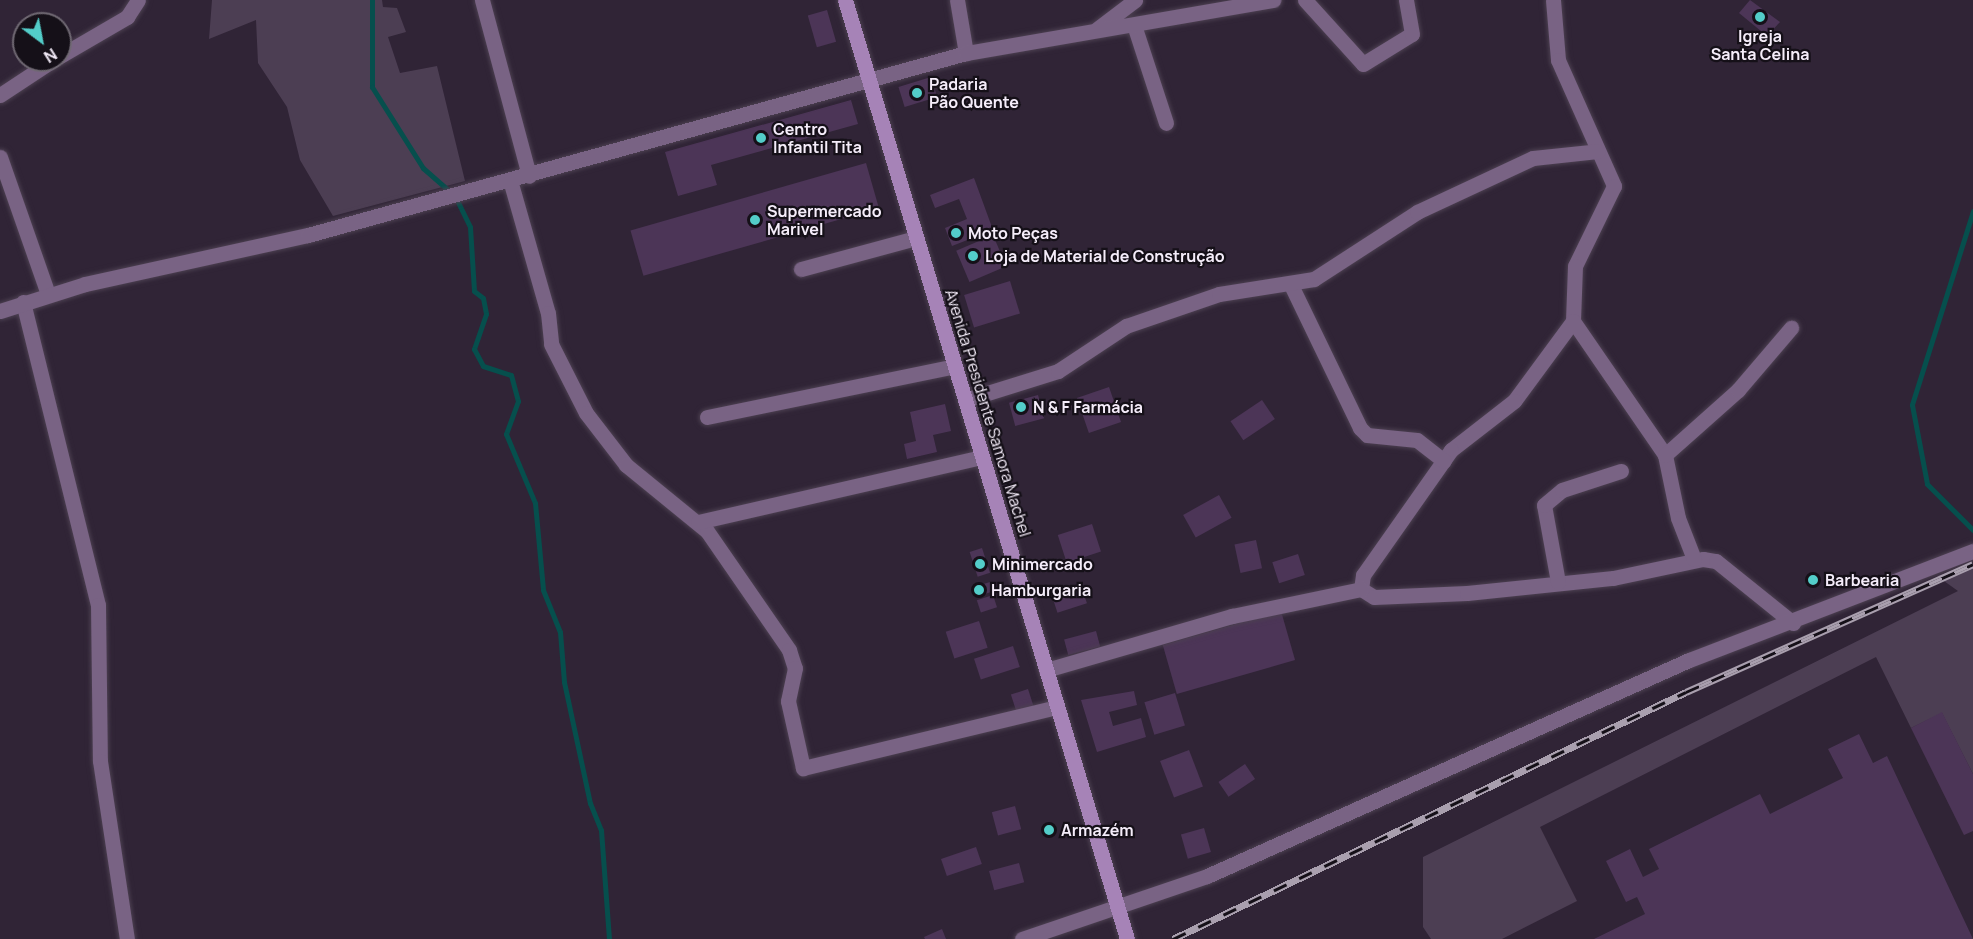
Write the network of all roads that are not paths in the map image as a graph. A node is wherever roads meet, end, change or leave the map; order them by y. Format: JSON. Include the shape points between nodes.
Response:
{"nodes":[{"id":1,"x":138,"y":0,"type":"edge"},
{"id":2,"x":482,"y":0,"type":"edge"},
{"id":3,"x":845,"y":0,"type":"edge"},
{"id":4,"x":957,"y":0,"type":"edge"},
{"id":5,"x":1135,"y":0,"type":"edge"},
{"id":6,"x":1273,"y":0,"type":"edge"},
{"id":7,"x":1305,"y":0,"type":"edge"},
{"id":8,"x":1406,"y":0,"type":"edge"},
{"id":9,"x":1553,"y":0,"type":"edge"},
{"id":10,"x":1134,"y":25,"type":"junction"},
{"id":11,"x":1095,"y":31,"type":"junction"},
{"id":12,"x":72,"y":49,"type":"edge"},
{"id":13,"x":966,"y":54,"type":"junction"},
{"id":14,"x":35,"y":72,"type":"edge"},
{"id":15,"x":869,"y":80,"type":"junction"},
{"id":16,"x":0,"y":95,"type":"edge"},
{"id":17,"x":1166,"y":123,"type":"dead end"},
{"id":18,"x":1598,"y":151,"type":"junction"},
{"id":19,"x":0,"y":157,"type":"edge"},
{"id":20,"x":529,"y":176,"type":"junction"},
{"id":21,"x":510,"y":180,"type":"junction"},
{"id":22,"x":916,"y":238,"type":"junction"},
{"id":23,"x":801,"y":269,"type":"dead end"},
{"id":24,"x":1291,"y":285,"type":"junction"},
{"id":25,"x":48,"y":294,"type":"junction"},
{"id":26,"x":23,"y":302,"type":"junction"},
{"id":27,"x":0,"y":311,"type":"edge"},
{"id":28,"x":1573,"y":321,"type":"junction"},
{"id":29,"x":1791,"y":328,"type":"dead end"},
{"id":30,"x":955,"y":366,"type":"junction"},
{"id":31,"x":965,"y":400,"type":"junction"},
{"id":32,"x":707,"y":417,"type":"dead end"},
{"id":33,"x":1665,"y":455,"type":"junction"},
{"id":34,"x":982,"y":457,"type":"junction"},
{"id":35,"x":1444,"y":461,"type":"junction"},
{"id":36,"x":1621,"y":471,"type":"dead end"},
{"id":37,"x":698,"y":522,"type":"junction"},
{"id":38,"x":1973,"y":551,"type":"edge"},
{"id":39,"x":1694,"y":559,"type":"junction"},
{"id":40,"x":1558,"y":582,"type":"junction"},
{"id":41,"x":1361,"y":590,"type":"junction"},
{"id":42,"x":1792,"y":623,"type":"junction"},
{"id":43,"x":1046,"y":670,"type":"junction"},
{"id":44,"x":1057,"y":706,"type":"junction"},
{"id":45,"x":1117,"y":904,"type":"junction"},
{"id":46,"x":1125,"y":932,"type":"edge"},
{"id":47,"x":127,"y":939,"type":"edge"},
{"id":48,"x":1022,"y":939,"type":"edge"}],
"edges":[{"from":1,"to":12,"type":"street","via":[[127,17]]},
{"from":2,"to":20,"type":"street"},
{"from":3,"to":15,"type":"main road","name":"Avenida Presidente Samora Machel"},
{"from":4,"to":13,"type":"street"},
{"from":5,"to":11,"type":"street"},
{"from":6,"to":10,"type":"street"},
{"from":7,"to":8,"type":"street","via":[[1363,64],[1412,34]]},
{"from":9,"to":18,"type":"street","via":[[1558,60]]},
{"from":10,"to":11,"type":"street"},
{"from":10,"to":17,"type":"street"},
{"from":11,"to":13,"type":"street"},
{"from":13,"to":15,"type":"street"},
{"from":14,"to":16,"type":"street"},
{"from":15,"to":20,"type":"street"},
{"from":15,"to":22,"type":"main road","name":"Avenida Presidente Samora Machel"},
{"from":18,"to":24,"type":"street","via":[[1533,158],[1478,181],[1417,213],[1331,272]]},
{"from":18,"to":28,"type":"street","via":[[1609,164],[1614,186],[1575,266]]},
{"from":19,"to":25,"type":"street"},
{"from":20,"to":21,"type":"street"},
{"from":21,"to":25,"type":"street","via":[[308,236]]},
{"from":21,"to":37,"type":"street","via":[[548,313],[551,344],[586,413],[626,465]]},
{"from":22,"to":23,"type":"street"},
{"from":22,"to":30,"type":"main road","name":"Avenida Presidente Samora Machel"},
{"from":24,"to":31,"type":"street","via":[[1219,294],[1126,326],[1058,370]]},
{"from":24,"to":35,"type":"street","via":[[1360,428],[1367,435],[1418,440]]},
{"from":25,"to":26,"type":"street"},
{"from":26,"to":27,"type":"street"},
{"from":26,"to":47,"type":"street","via":[[98,605],[100,761]]},
{"from":28,"to":33,"type":"street"},
{"from":28,"to":35,"type":"street","via":[[1514,401]]},
{"from":29,"to":33,"type":"street","via":[[1738,390]]},
{"from":30,"to":31,"type":"main road","name":"Avenida Presidente Samora Machel"},
{"from":30,"to":32,"type":"street"},
{"from":31,"to":34,"type":"main road","name":"Avenida Presidente Samora Machel"},
{"from":33,"to":39,"type":"street","via":[[1678,518]]},
{"from":34,"to":37,"type":"street"},
{"from":34,"to":43,"type":"main road","name":"Avenida Presidente Samora Machel"},
{"from":35,"to":41,"type":"street","via":[[1363,575]]},
{"from":36,"to":40,"type":"street","via":[[1562,490],[1544,505]]},
{"from":37,"to":44,"type":"street","via":[[789,650],[795,668],[788,701],[803,768]]},
{"from":38,"to":42,"type":"street"},
{"from":39,"to":40,"type":"street","via":[[1613,578]]},
{"from":39,"to":42,"type":"street","via":[[1716,561]]},
{"from":40,"to":41,"type":"street","via":[[1374,597]]},
{"from":41,"to":43,"type":"street","via":[[1232,616]]},
{"from":42,"to":45,"type":"street","via":[[1595,700],[1208,876]]},
{"from":43,"to":44,"type":"main road","name":"Avenida Presidente Samora Machel"},
{"from":44,"to":45,"type":"main road","name":"Avenida Presidente Samora Machel"},
{"from":45,"to":46,"type":"main road","name":"Avenida Presidente Samora Machel"},
{"from":45,"to":48,"type":"street"}]}
